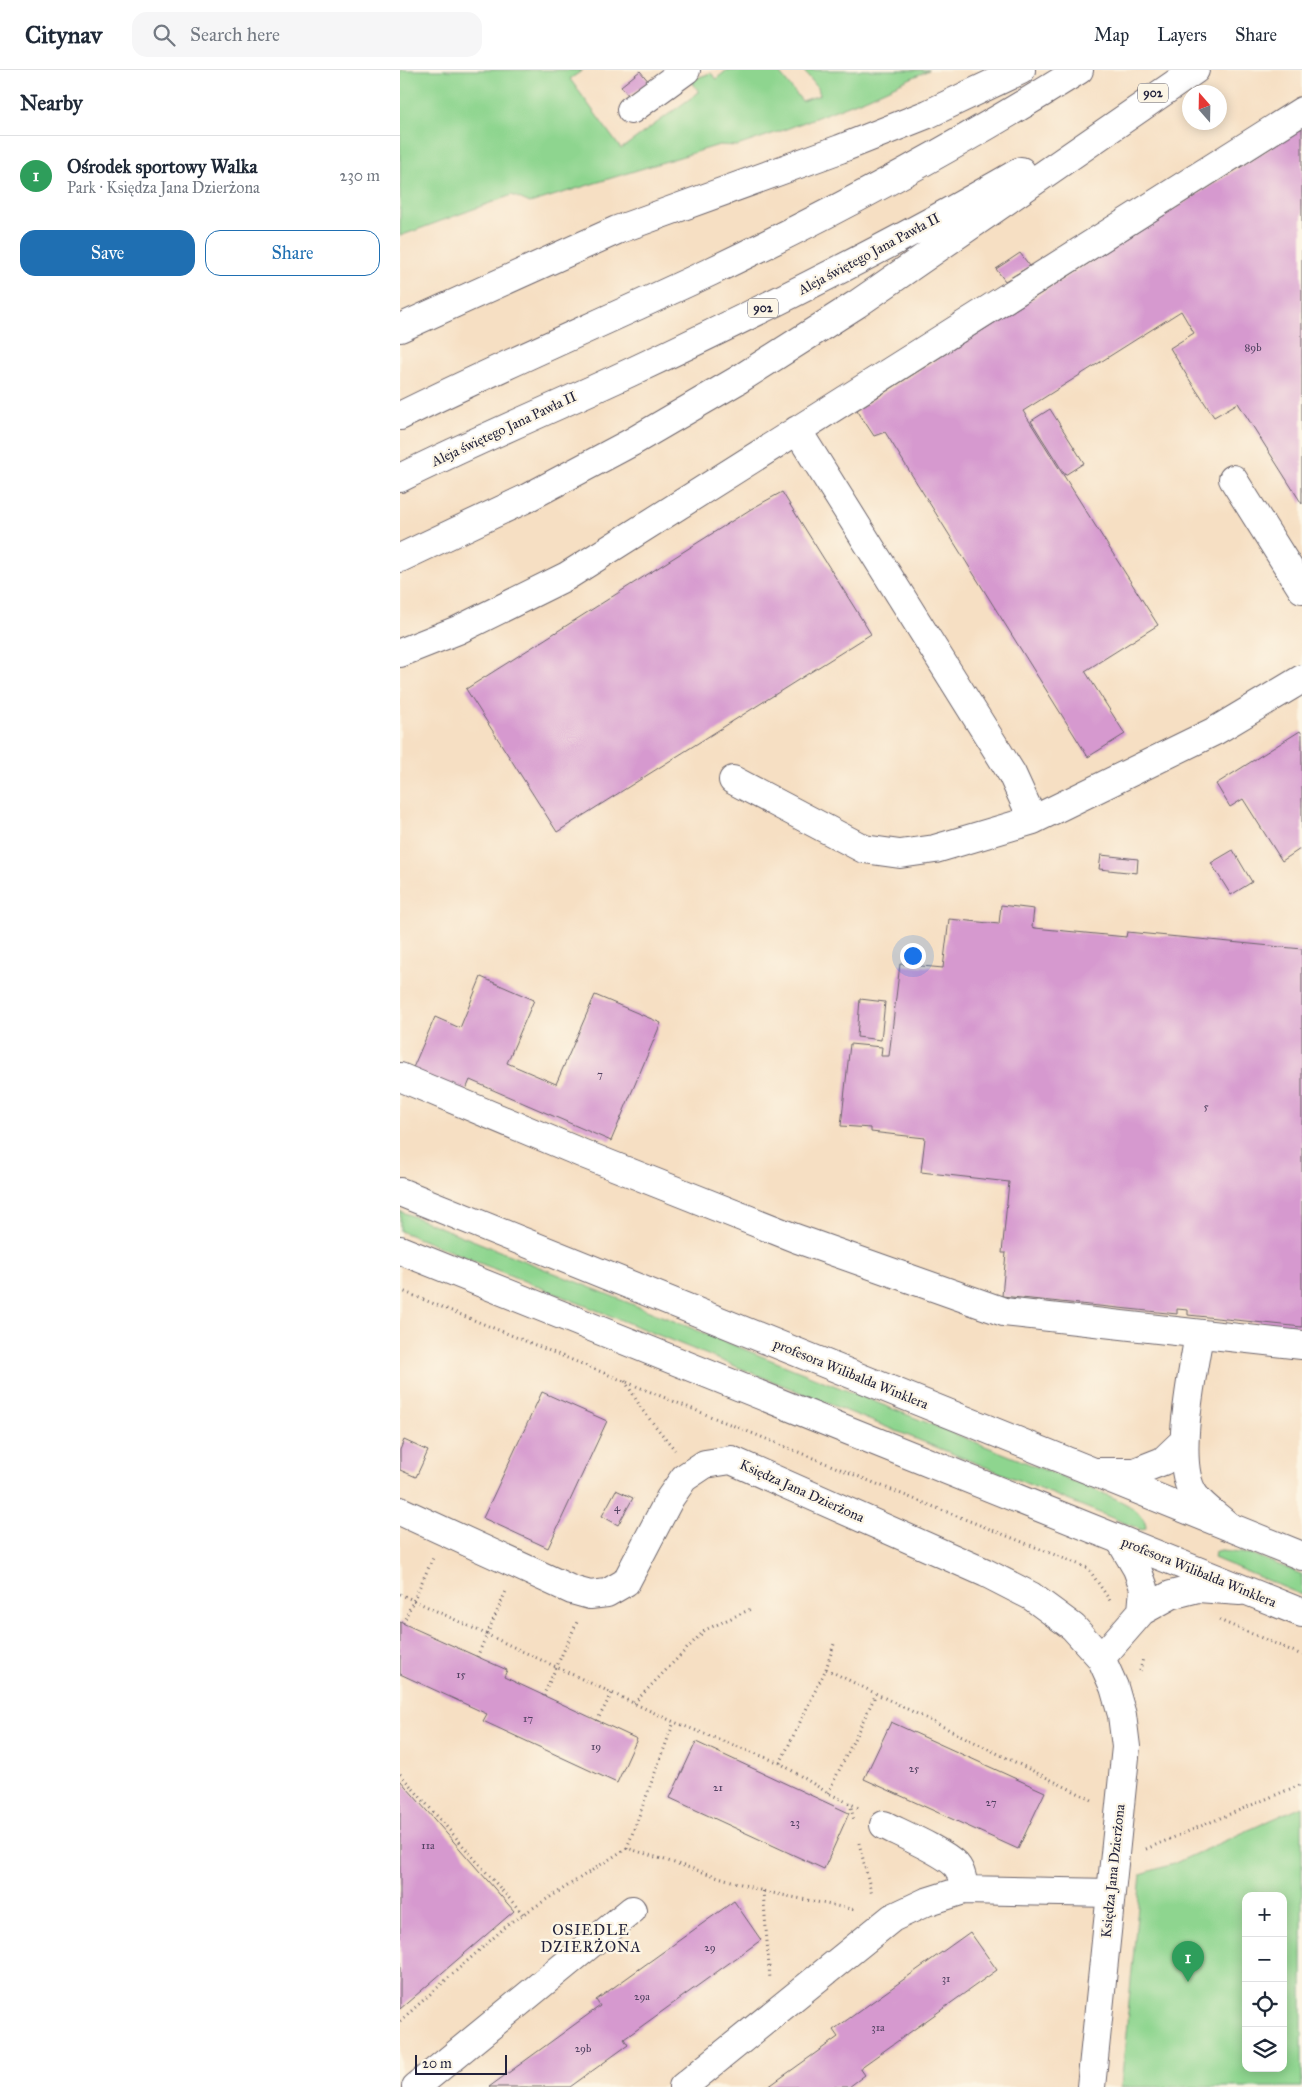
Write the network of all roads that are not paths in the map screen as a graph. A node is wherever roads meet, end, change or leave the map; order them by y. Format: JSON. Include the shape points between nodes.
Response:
{"nodes":[{"id":1,"x":686,"y":70,"type":"edge"},
{"id":2,"x":1021,"y":70,"type":"edge"},
{"id":3,"x":1079,"y":70,"type":"edge"},
{"id":4,"x":1190,"y":70,"type":"edge"},
{"id":5,"x":1195,"y":70,"type":"edge"},
{"id":6,"x":631,"y":110,"type":"dead end"},
{"id":7,"x":1302,"y":111,"type":"edge"},
{"id":8,"x":400,"y":328,"type":"edge"},
{"id":9,"x":400,"y":416,"type":"edge"},
{"id":10,"x":797,"y":430,"type":"junction"},
{"id":11,"x":400,"y":478,"type":"edge"},
{"id":12,"x":1233,"y":479,"type":"dead end"},
{"id":13,"x":400,"y":558,"type":"edge"},
{"id":14,"x":1302,"y":590,"type":"edge"},
{"id":15,"x":400,"y":653,"type":"edge"},
{"id":16,"x":1302,"y":678,"type":"edge"},
{"id":17,"x":732,"y":780,"type":"dead end"},
{"id":18,"x":1034,"y":820,"type":"junction"},
{"id":19,"x":400,"y":1077,"type":"edge"},
{"id":20,"x":400,"y":1192,"type":"edge"},
{"id":21,"x":400,"y":1250,"type":"edge"},
{"id":22,"x":1199,"y":1334,"type":"junction"},
{"id":23,"x":1302,"y":1345,"type":"edge"},
{"id":24,"x":1184,"y":1441,"type":"junction"},
{"id":25,"x":1094,"y":1472,"type":"junction"},
{"id":26,"x":400,"y":1511,"type":"edge"},
{"id":27,"x":1228,"y":1526,"type":"junction"},
{"id":28,"x":1120,"y":1540,"type":"junction"},
{"id":29,"x":1302,"y":1556,"type":"edge"},
{"id":30,"x":1247,"y":1591,"type":"junction"},
{"id":31,"x":1142,"y":1611,"type":"junction"},
{"id":32,"x":1302,"y":1613,"type":"edge"},
{"id":33,"x":1101,"y":1658,"type":"junction"},
{"id":34,"x":884,"y":1825,"type":"road end"},
{"id":35,"x":964,"y":1890,"type":"junction"},
{"id":36,"x":1111,"y":1893,"type":"junction"},
{"id":37,"x":632,"y":1910,"type":"dead end"},
{"id":38,"x":416,"y":2087,"type":"edge"},
{"id":39,"x":683,"y":2087,"type":"edge"},
{"id":40,"x":1091,"y":2087,"type":"edge"}],
"edges":[{"from":1,"to":6,"type":"main road"},
{"from":2,"to":8,"type":"main road","via":[[840,149],[617,230]]},
{"from":3,"to":9,"type":"main road","via":[[932,158],[838,208],[710,272]]},
{"from":4,"to":11,"type":"main road","name":"Aleja świętego Jana Pawła II","number":"902","via":[[1012,176],[800,290],[638,369]]},
{"from":5,"to":13,"type":"main road","via":[[856,304],[738,380],[525,499]]},
{"from":7,"to":10,"type":"main road"},
{"from":10,"to":15,"type":"main road","via":[[567,576],[466,626]]},
{"from":10,"to":18,"type":"main road","via":[[1012,774]]},
{"from":12,"to":14,"type":"main road"},
{"from":16,"to":18,"type":"main road","via":[[1214,731]]},
{"from":17,"to":18,"type":"main road","via":[[864,849],[900,854],[935,849]]},
{"from":19,"to":22,"type":"main road","via":[[795,1238],[1004,1312]]},
{"from":20,"to":25,"type":"main road","name":"profesora Wilibalda Winklera"},
{"from":21,"to":28,"type":"main road","name":"profesora Wilibalda Winklera"},
{"from":22,"to":23,"type":"main road"},
{"from":22,"to":24,"type":"main road"},
{"from":24,"to":25,"type":"main road","via":[[1162,1461],[1135,1472]]},
{"from":24,"to":27,"type":"main road","via":[[1184,1470],[1195,1496]]},
{"from":25,"to":27,"type":"main road","name":"profesora Wilibalda Winklera"},
{"from":26,"to":33,"type":"main road","name":"Księdza Jana Dzierżona","via":[[572,1590],[590,1595],[607,1593],[626,1582],[684,1478],[705,1464],[731,1460],[986,1573],[1038,1601],[1073,1627]]},
{"from":27,"to":29,"type":"main road","name":"profesora Wilibalda Winklera"},
{"from":28,"to":30,"type":"main road","name":"profesora Wilibalda Winklera"},
{"from":28,"to":31,"type":"main road","via":[[1144,1588]]},
{"from":30,"to":31,"type":"main road","via":[[1198,1588],[1172,1595]]},
{"from":30,"to":32,"type":"main road","name":"profesora Wilibalda Winklera"},
{"from":31,"to":33,"type":"main road"},
{"from":33,"to":36,"type":"main road","name":"Księdza Jana Dzierżona","via":[[1122,1715],[1126,1746]]},
{"from":34,"to":35,"type":"main road","via":[[956,1865]]},
{"from":35,"to":36,"type":"main road"},
{"from":35,"to":39,"type":"main road","via":[[926,1902],[892,1918]]},
{"from":36,"to":40,"type":"main road","name":"Księdza Jana Dzierżona"},
{"from":37,"to":38,"type":"main road"}]}
